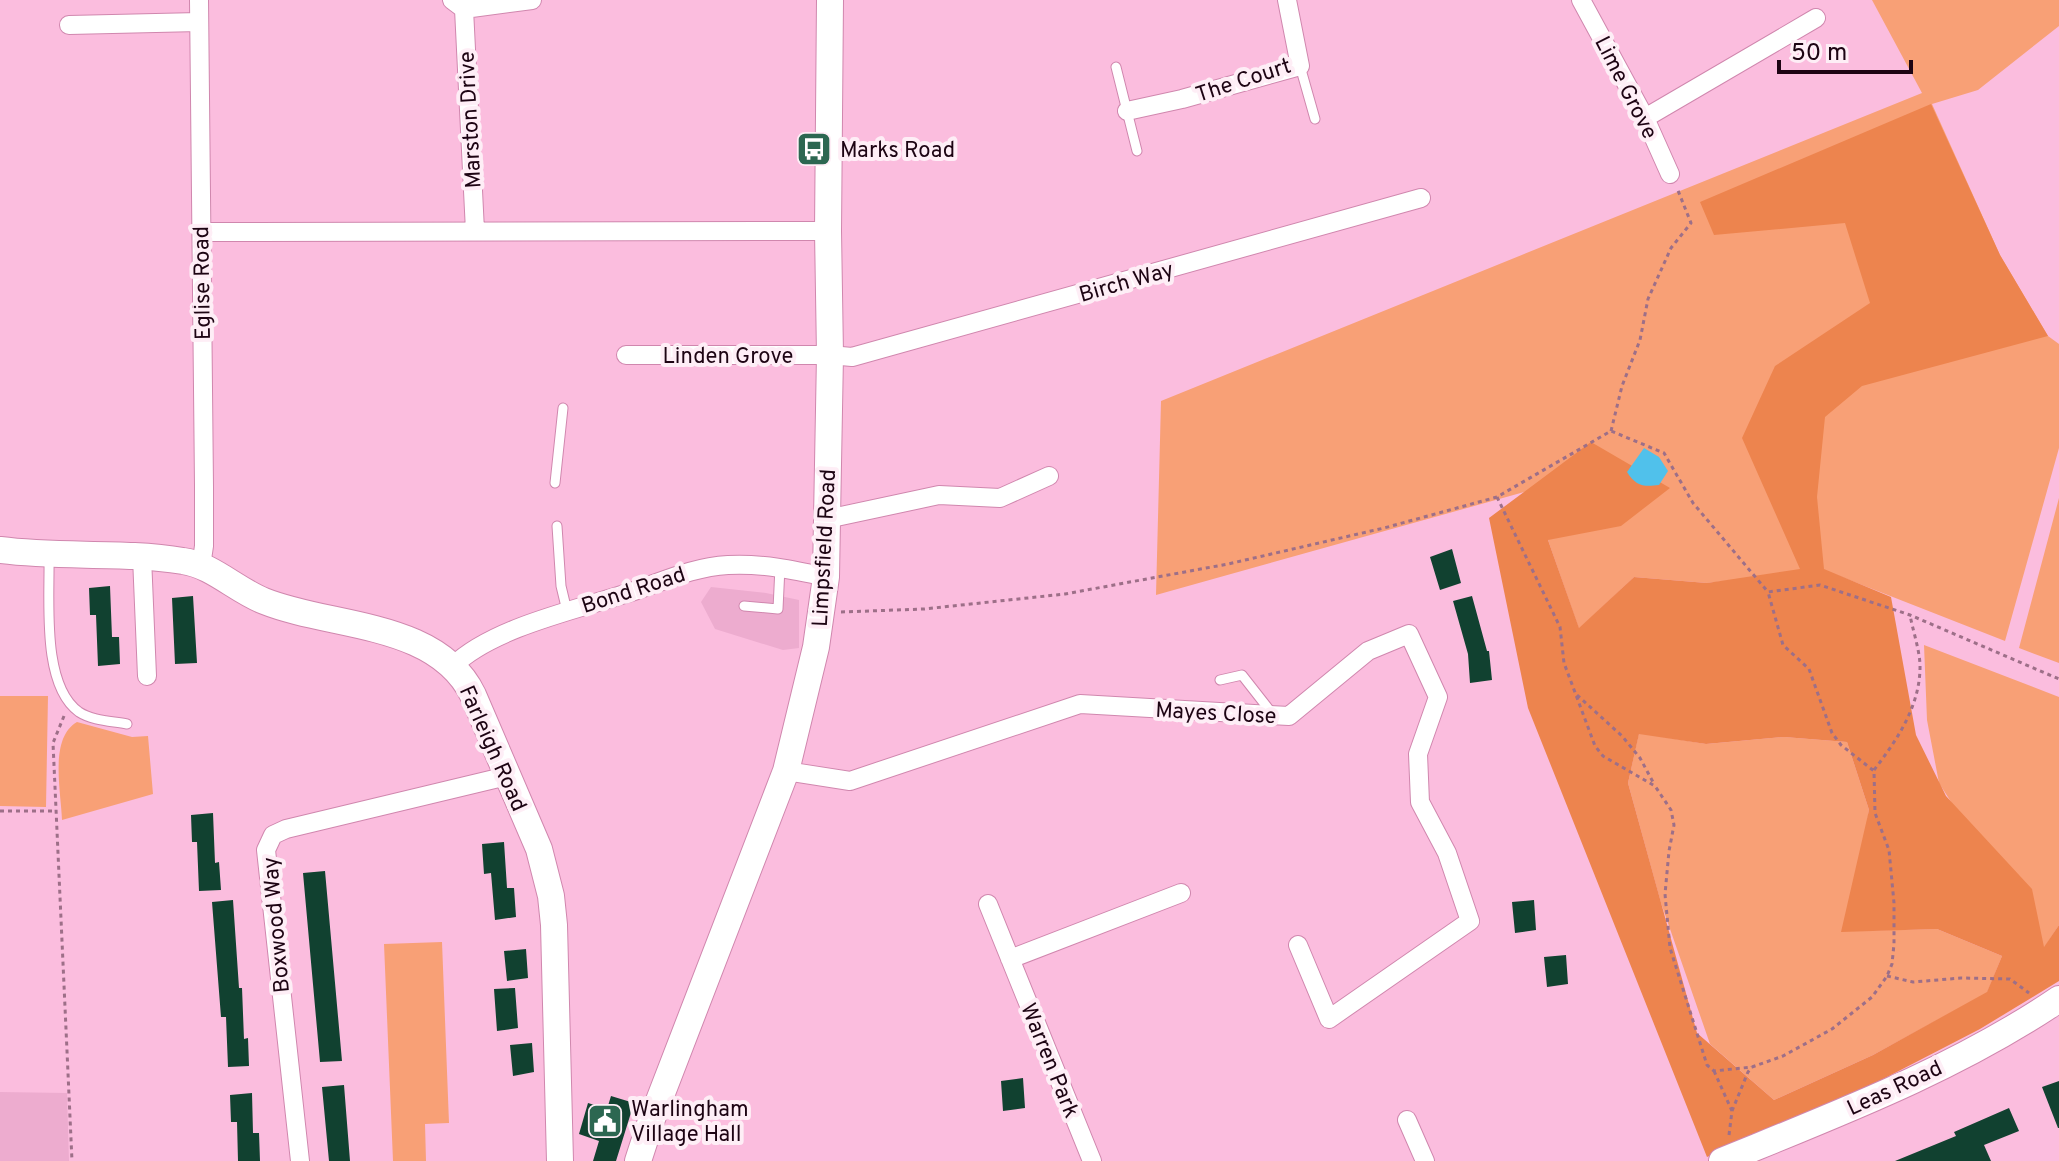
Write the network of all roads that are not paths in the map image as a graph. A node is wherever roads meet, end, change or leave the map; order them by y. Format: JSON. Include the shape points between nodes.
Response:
{"nodes":[{"id":1,"x":199,"y":0,"type":"edge"},
{"id":2,"x":532,"y":0,"type":"edge"},
{"id":3,"x":830,"y":0,"type":"edge"},
{"id":4,"x":1287,"y":0,"type":"edge"},
{"id":5,"x":1581,"y":0,"type":"edge"},
{"id":6,"x":458,"y":4,"type":"edge"},
{"id":7,"x":1816,"y":18,"type":"dead end"},
{"id":8,"x":199,"y":22,"type":"junction"},
{"id":9,"x":69,"y":25,"type":"dead end"},
{"id":10,"x":1300,"y":66,"type":"junction"},
{"id":11,"x":1116,"y":67,"type":"dead end"},
{"id":12,"x":1127,"y":111,"type":"junction"},
{"id":13,"x":1645,"y":118,"type":"junction"},
{"id":14,"x":1315,"y":119,"type":"dead end"},
{"id":15,"x":1137,"y":151,"type":"dead end"},
{"id":16,"x":1670,"y":174,"type":"road end"},
{"id":17,"x":1421,"y":198,"type":"dead end"},
{"id":18,"x":475,"y":231,"type":"junction"},
{"id":19,"x":828,"y":231,"type":"junction"},
{"id":20,"x":201,"y":232,"type":"junction"},
{"id":21,"x":626,"y":355,"type":"dead end"},
{"id":22,"x":830,"y":355,"type":"junction"},
{"id":23,"x":563,"y":408,"type":"dead end"},
{"id":24,"x":1049,"y":476,"type":"dead end"},
{"id":25,"x":555,"y":483,"type":"dead end"},
{"id":26,"x":827,"y":519,"type":"junction"},
{"id":27,"x":557,"y":526,"type":"dead end"},
{"id":28,"x":0,"y":550,"type":"edge"},
{"id":29,"x":49,"y":553,"type":"junction"},
{"id":30,"x":142,"y":557,"type":"junction"},
{"id":31,"x":201,"y":566,"type":"junction"},
{"id":32,"x":780,"y":567,"type":"junction"},
{"id":33,"x":826,"y":577,"type":"junction"},
{"id":34,"x":744,"y":606,"type":"dead end"},
{"id":35,"x":567,"y":611,"type":"junction"},
{"id":36,"x":453,"y":666,"type":"junction"},
{"id":37,"x":147,"y":676,"type":"dead end"},
{"id":38,"x":1220,"y":680,"type":"dead end"},
{"id":39,"x":1273,"y":715,"type":"junction"},
{"id":40,"x":127,"y":724,"type":"dead end"},
{"id":41,"x":786,"y":771,"type":"junction"},
{"id":42,"x":507,"y":776,"type":"junction"},
{"id":43,"x":1181,"y":893,"type":"dead end"},
{"id":44,"x":988,"y":904,"type":"dead end"},
{"id":45,"x":1298,"y":945,"type":"dead end"},
{"id":46,"x":1010,"y":959,"type":"junction"},
{"id":47,"x":2053,"y":1003,"type":"edge"},
{"id":48,"x":1407,"y":1120,"type":"dead end"},
{"id":49,"x":1725,"y":1160,"type":"edge"},
{"id":50,"x":300,"y":1161,"type":"edge"},
{"id":51,"x":560,"y":1161,"type":"edge"},
{"id":52,"x":638,"y":1161,"type":"edge"},
{"id":53,"x":1092,"y":1161,"type":"edge"},
{"id":54,"x":1425,"y":1161,"type":"edge"}],
"edges":[{"from":1,"to":8,"type":"street","name":"Eglise Road"},
{"from":2,"to":6,"type":"street","name":"Marston Drive"},
{"from":3,"to":19,"type":"street","name":"Limpsfield Road"},
{"from":4,"to":10,"type":"street","name":"The Court"},
{"from":5,"to":13,"type":"street","name":"Lime Grove"},
{"from":6,"to":18,"type":"street","name":"Marston Drive"},
{"from":7,"to":13,"type":"street"},
{"from":8,"to":9,"type":"street"},
{"from":8,"to":20,"type":"street","name":"Eglise Road"},
{"from":10,"to":12,"type":"street","name":"The Court"},
{"from":10,"to":14,"type":"lane"},
{"from":11,"to":12,"type":"lane"},
{"from":12,"to":15,"type":"lane"},
{"from":13,"to":16,"type":"street","name":"Lime Grove"},
{"from":17,"to":22,"type":"street","name":"Birch Way","via":[[852,357]]},
{"from":18,"to":19,"type":"street"},
{"from":18,"to":20,"type":"street"},
{"from":19,"to":22,"type":"street","name":"Limpsfield Road"},
{"from":20,"to":31,"type":"street","name":"Eglise Road"},
{"from":21,"to":22,"type":"street","name":"Linden Grove"},
{"from":22,"to":26,"type":"street","name":"Limpsfield Road"},
{"from":23,"to":25,"type":"lane"},
{"from":24,"to":26,"type":"street","via":[[1000,498],[939,495]]},
{"from":26,"to":33,"type":"street","name":"Limpsfield Road"},
{"from":27,"to":35,"type":"lane"},
{"from":28,"to":29,"type":"street","name":"Farleigh Road"},
{"from":29,"to":30,"type":"street","name":"Farleigh Road"},
{"from":29,"to":40,"type":"lane","via":[[51,660],[65,697],[88,717]]},
{"from":30,"to":31,"type":"street","name":"Farleigh Road"},
{"from":30,"to":37,"type":"street"},
{"from":31,"to":36,"type":"street","name":"Farleigh Road","via":[[264,601],[417,643]]},
{"from":32,"to":33,"type":"street","name":"Bond Road"},
{"from":32,"to":34,"type":"lane","via":[[778,609]]},
{"from":32,"to":35,"type":"street","name":"Bond Road","via":[[692,569]]},
{"from":33,"to":41,"type":"street","name":"Limpsfield Road","via":[[816,647]]},
{"from":35,"to":36,"type":"street","name":"Bond Road","via":[[481,645]]},
{"from":36,"to":42,"type":"street","name":"Farleigh Road","via":[[469,686]]},
{"from":38,"to":39,"type":"lane","via":[[1242,675]]},
{"from":39,"to":41,"type":"street","name":"Mayes Close","via":[[1080,704],[850,781]]},
{"from":39,"to":45,"type":"street","name":"Mayes Close","via":[[1289,716],[1368,651],[1409,634],[1438,697],[1418,754],[1420,802],[1447,853],[1470,921],[1329,1019]]},
{"from":41,"to":52,"type":"street","name":"Limpsfield Road"},
{"from":42,"to":50,"type":"street","name":"Boxwood Way","via":[[273,835],[266,850]]},
{"from":42,"to":51,"type":"street","name":"Farleigh Road","via":[[544,865],[553,910]]},
{"from":43,"to":46,"type":"street"},
{"from":44,"to":46,"type":"street","name":"Warren Park"},
{"from":46,"to":53,"type":"street","name":"Warren Park"},
{"from":47,"to":49,"type":"street","name":"Leas Road","via":[[1903,1086]]},
{"from":48,"to":54,"type":"street"}]}
